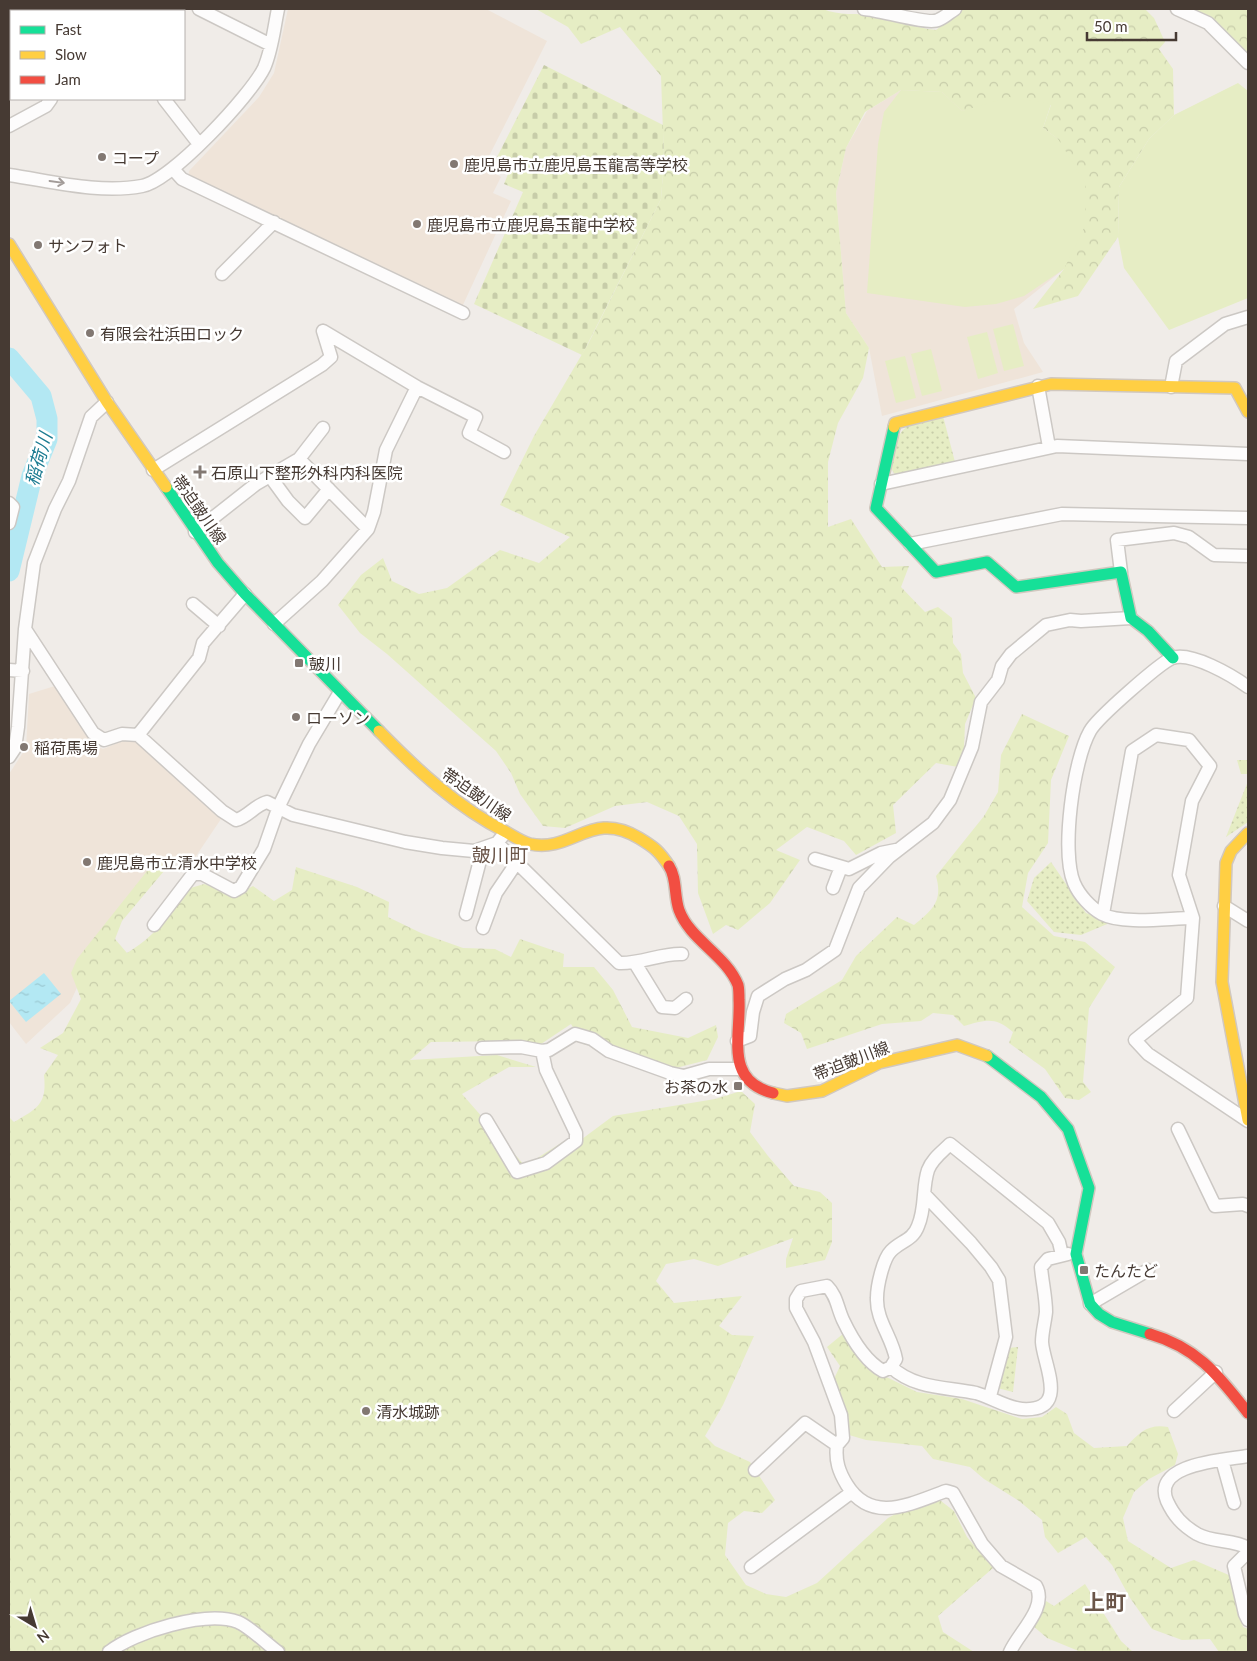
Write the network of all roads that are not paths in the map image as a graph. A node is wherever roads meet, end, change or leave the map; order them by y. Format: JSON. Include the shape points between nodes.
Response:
{"nodes":[{"id":1,"x":199,"y":9,"type":"edge"},
{"id":2,"x":278,"y":9,"type":"edge"},
{"id":3,"x":864,"y":9,"type":"edge"},
{"id":4,"x":955,"y":9,"type":"edge"},
{"id":5,"x":1176,"y":9,"type":"edge"},
{"id":6,"x":886,"y":10,"type":"edge"},
{"id":7,"x":271,"y":45,"type":"junction"},
{"id":8,"x":1248,"y":63,"type":"edge"},
{"id":9,"x":50,"y":100,"type":"edge"},
{"id":10,"x":165,"y":100,"type":"edge"},
{"id":11,"x":9,"y":126,"type":"edge"},
{"id":12,"x":199,"y":144,"type":"junction"},
{"id":13,"x":173,"y":169,"type":"junction"},
{"id":14,"x":9,"y":175,"type":"edge"},
{"id":15,"x":274,"y":222,"type":"junction"},
{"id":16,"x":9,"y":244,"type":"edge"},
{"id":17,"x":222,"y":274,"type":"dead end"},
{"id":18,"x":463,"y":312,"type":"dead end"},
{"id":19,"x":1248,"y":317,"type":"edge"},
{"id":20,"x":1038,"y":386,"type":"junction"},
{"id":21,"x":417,"y":387,"type":"junction"},
{"id":22,"x":1171,"y":387,"type":"junction"},
{"id":23,"x":107,"y":402,"type":"junction"},
{"id":24,"x":1248,"y":412,"type":"edge"},
{"id":25,"x":323,"y":428,"type":"dead end"},
{"id":26,"x":1049,"y":447,"type":"junction"},
{"id":27,"x":504,"y":452,"type":"dead end"},
{"id":28,"x":1248,"y":454,"type":"edge"},
{"id":29,"x":299,"y":459,"type":"junction"},
{"id":30,"x":154,"y":470,"type":"junction"},
{"id":31,"x":269,"y":475,"type":"junction"},
{"id":32,"x":881,"y":484,"type":"junction"},
{"id":33,"x":329,"y":490,"type":"junction"},
{"id":34,"x":9,"y":503,"type":"edge"},
{"id":35,"x":1248,"y":518,"type":"edge"},
{"id":36,"x":9,"y":523,"type":"edge"},
{"id":37,"x":368,"y":529,"type":"junction"},
{"id":38,"x":195,"y":532,"type":"junction"},
{"id":39,"x":910,"y":544,"type":"junction"},
{"id":40,"x":1248,"y":556,"type":"edge"},
{"id":41,"x":1122,"y":572,"type":"junction"},
{"id":42,"x":245,"y":594,"type":"junction"},
{"id":43,"x":193,"y":604,"type":"dead end"},
{"id":44,"x":1131,"y":618,"type":"junction"},
{"id":45,"x":274,"y":624,"type":"junction"},
{"id":46,"x":219,"y":626,"type":"junction"},
{"id":47,"x":25,"y":629,"type":"junction"},
{"id":48,"x":1173,"y":658,"type":"junction"},
{"id":49,"x":16,"y":671,"type":"edge"},
{"id":50,"x":1248,"y":687,"type":"edge"},
{"id":51,"x":340,"y":692,"type":"junction"},
{"id":52,"x":138,"y":735,"type":"junction"},
{"id":53,"x":9,"y":757,"type":"edge"},
{"id":54,"x":279,"y":806,"type":"junction"},
{"id":55,"x":1248,"y":834,"type":"edge"},
{"id":56,"x":501,"y":838,"type":"junction"},
{"id":57,"x":482,"y":849,"type":"junction"},
{"id":58,"x":899,"y":850,"type":"junction"},
{"id":59,"x":815,"y":860,"type":"dead end"},
{"id":60,"x":517,"y":862,"type":"junction"},
{"id":61,"x":841,"y":867,"type":"junction"},
{"id":62,"x":833,"y":888,"type":"dead end"},
{"id":63,"x":1224,"y":906,"type":"junction"},
{"id":64,"x":466,"y":914,"type":"dead end"},
{"id":65,"x":1103,"y":914,"type":"junction"},
{"id":66,"x":1193,"y":918,"type":"junction"},
{"id":67,"x":1248,"y":921,"type":"edge"},
{"id":68,"x":154,"y":925,"type":"dead end"},
{"id":69,"x":483,"y":928,"type":"dead end"},
{"id":70,"x":682,"y":954,"type":"dead end"},
{"id":71,"x":634,"y":963,"type":"junction"},
{"id":72,"x":686,"y":999,"type":"dead end"},
{"id":73,"x":737,"y":1041,"type":"junction"},
{"id":74,"x":482,"y":1048,"type":"dead end"},
{"id":75,"x":542,"y":1051,"type":"junction"},
{"id":76,"x":741,"y":1069,"type":"junction"},
{"id":77,"x":486,"y":1120,"type":"dead end"},
{"id":78,"x":1248,"y":1120,"type":"edge"},
{"id":79,"x":1178,"y":1129,"type":"dead end"},
{"id":80,"x":925,"y":1195,"type":"junction"},
{"id":81,"x":1248,"y":1206,"type":"edge"},
{"id":82,"x":1062,"y":1254,"type":"junction"},
{"id":83,"x":1076,"y":1254,"type":"junction"},
{"id":84,"x":1148,"y":1270,"type":"dead end"},
{"id":85,"x":1090,"y":1304,"type":"junction"},
{"id":86,"x":891,"y":1367,"type":"junction"},
{"id":87,"x":1216,"y":1372,"type":"junction"},
{"id":88,"x":990,"y":1396,"type":"junction"},
{"id":89,"x":1174,"y":1411,"type":"dead end"},
{"id":90,"x":1248,"y":1413,"type":"edge"},
{"id":91,"x":838,"y":1445,"type":"junction"},
{"id":92,"x":1248,"y":1456,"type":"edge"},
{"id":93,"x":1222,"y":1460,"type":"junction"},
{"id":94,"x":755,"y":1470,"type":"dead end"},
{"id":95,"x":852,"y":1492,"type":"junction"},
{"id":96,"x":1234,"y":1503,"type":"dead end"},
{"id":97,"x":1248,"y":1550,"type":"edge"},
{"id":98,"x":750,"y":1567,"type":"dead end"},
{"id":99,"x":1248,"y":1620,"type":"edge"},
{"id":100,"x":110,"y":1652,"type":"edge"},
{"id":101,"x":278,"y":1652,"type":"edge"},
{"id":102,"x":1010,"y":1652,"type":"edge"}],
"edges":[{"from":1,"to":7,"type":"street"},
{"from":2,"to":7,"type":"street"},
{"from":3,"to":6,"type":"street"},
{"from":4,"to":6,"type":"street","via":[[937,21],[924,21]]},
{"from":5,"to":8,"type":"street","via":[[1208,23]]},
{"from":7,"to":12,"type":"street","via":[[255,85]]},
{"from":9,"to":11,"type":"street","via":[[46,106]]},
{"from":10,"to":12,"type":"street"},
{"from":12,"to":13,"type":"street"},
{"from":14,"to":13,"type":"street","one_way":true,"via":[[97,187],[143,186]]},
{"from":13,"to":15,"type":"street","via":[[182,179]]},
{"from":15,"to":17,"type":"street"},
{"from":15,"to":18,"type":"street"},
{"from":16,"to":23,"type":"street","name":"帯迫皷川線"},
{"from":19,"to":22,"type":"street","via":[[1225,324],[1176,361]]},
{"from":20,"to":22,"type":"street"},
{"from":20,"to":26,"type":"street"},
{"from":20,"to":32,"type":"street","via":[[896,423]]},
{"from":21,"to":27,"type":"street","via":[[476,417],[469,434]]},
{"from":21,"to":30,"type":"street","via":[[323,331],[331,357],[322,365]]},
{"from":21,"to":37,"type":"street","via":[[386,450]]},
{"from":22,"to":24,"type":"street","via":[[1235,388]]},
{"from":23,"to":30,"type":"street","name":"帯迫皷川線"},
{"from":23,"to":47,"type":"street","via":[[91,417],[69,481],[34,563]]},
{"from":25,"to":29,"type":"street"},
{"from":26,"to":28,"type":"street"},
{"from":26,"to":32,"type":"street"},
{"from":29,"to":31,"type":"street"},
{"from":29,"to":33,"type":"street"},
{"from":30,"to":38,"type":"street","name":"帯迫皷川線"},
{"from":31,"to":33,"type":"street","via":[[305,518]]},
{"from":31,"to":38,"type":"street"},
{"from":32,"to":39,"type":"street","via":[[876,508]]},
{"from":33,"to":37,"type":"street"},
{"from":34,"to":36,"type":"street","via":[[12,507]]},
{"from":35,"to":39,"type":"street","via":[[1062,514]]},
{"from":37,"to":45,"type":"street","via":[[322,581]]},
{"from":38,"to":42,"type":"street","name":"帯迫皷川線"},
{"from":39,"to":41,"type":"street","via":[[936,572],[987,562],[1016,587]]},
{"from":40,"to":41,"type":"street","via":[[1214,555],[1189,537],[1174,533],[1118,540]]},
{"from":41,"to":44,"type":"street"},
{"from":42,"to":45,"type":"street","name":"帯迫皷川線"},
{"from":42,"to":46,"type":"street"},
{"from":43,"to":46,"type":"street"},
{"from":44,"to":48,"type":"street"},
{"from":44,"to":58,"type":"street","via":[[1070,620],[1046,625],[1016,649],[1002,666],[998,680],[980,702],[972,746],[950,800],[932,823]]},
{"from":45,"to":51,"type":"street","name":"帯迫皷川線"},
{"from":46,"to":52,"type":"street","via":[[203,644],[199,658]]},
{"from":47,"to":49,"type":"street"},
{"from":47,"to":52,"type":"street","via":[[93,733],[104,740],[122,734]]},
{"from":48,"to":50,"type":"street","via":[[1194,658]]},
{"from":48,"to":65,"type":"street","via":[[1100,719],[1090,731],[1078,765],[1068,861],[1078,891]]},
{"from":49,"to":53,"type":"street","via":[[14,748]]},
{"from":51,"to":54,"type":"street","via":[[309,744]]},
{"from":51,"to":56,"type":"street","name":"帯迫皷川線","via":[[418,771]]},
{"from":52,"to":54,"type":"street","via":[[236,820],[258,804],[267,802]]},
{"from":54,"to":57,"type":"street","via":[[293,815],[405,842],[474,851]]},
{"from":54,"to":68,"type":"street","via":[[264,849],[241,887],[234,891],[202,874],[193,874]]},
{"from":55,"to":63,"type":"street","via":[[1231,851],[1226,863]]},
{"from":56,"to":57,"type":"street"},
{"from":56,"to":60,"type":"street"},
{"from":56,"to":73,"type":"street","name":"帯迫皷川線","via":[[546,844],[608,826],[630,832],[658,849],[671,869],[679,910],[691,931],[718,956],[738,985],[740,1016]]},
{"from":57,"to":64,"type":"street"},
{"from":58,"to":61,"type":"street","via":[[881,853],[849,869]]},
{"from":58,"to":73,"type":"street","via":[[859,888],[835,950],[758,996],[750,1036]]},
{"from":59,"to":61,"type":"street"},
{"from":60,"to":69,"type":"street","via":[[496,893]]},
{"from":60,"to":71,"type":"street","via":[[619,963]]},
{"from":61,"to":62,"type":"street"},
{"from":63,"to":67,"type":"street"},
{"from":63,"to":78,"type":"street","via":[[1222,982]]},
{"from":65,"to":66,"type":"street","via":[[1120,919]]},
{"from":65,"to":66,"type":"street","via":[[1132,751],[1156,735],[1189,740],[1210,766],[1192,801],[1179,876]]},
{"from":66,"to":78,"type":"street","via":[[1188,998],[1135,1040],[1148,1054]]},
{"from":70,"to":71,"type":"street"},
{"from":71,"to":72,"type":"street","via":[[662,1007],[675,1008]]},
{"from":73,"to":76,"type":"street","name":"帯迫皷川線"},
{"from":74,"to":75,"type":"street"},
{"from":75,"to":76,"type":"street","via":[[575,1034],[609,1051],[684,1076],[709,1069]]},
{"from":75,"to":77,"type":"street","via":[[546,1070],[576,1133],[576,1141],[546,1163],[517,1172]]},
{"from":76,"to":83,"type":"street","name":"帯迫皷川線","via":[[757,1087],[787,1096],[822,1091],[879,1063],[943,1046],[957,1045],[990,1057],[1041,1098],[1068,1129],[1089,1188]]},
{"from":79,"to":81,"type":"street","via":[[1215,1206]]},
{"from":80,"to":82,"type":"street","via":[[928,1169],[950,1144],[1048,1223],[1060,1242]]},
{"from":80,"to":86,"type":"street","via":[[918,1227],[912,1237],[890,1252],[879,1278],[878,1312],[894,1346],[896,1359]]},
{"from":80,"to":88,"type":"street","via":[[976,1249],[999,1280],[1006,1337]]},
{"from":82,"to":83,"type":"street"},
{"from":82,"to":88,"type":"street","via":[[1048,1259],[1041,1267],[1046,1312],[1042,1344],[1052,1380],[1050,1394],[1044,1403],[1022,1410]]},
{"from":83,"to":85,"type":"street","name":"帯迫皷川線"},
{"from":84,"to":85,"type":"street"},
{"from":85,"to":87,"type":"street","via":[[1112,1322],[1177,1344]]},
{"from":86,"to":88,"type":"street","via":[[916,1383]]},
{"from":86,"to":91,"type":"street","via":[[883,1371],[864,1356],[843,1320],[837,1298],[826,1286],[801,1291],[796,1299],[796,1308],[814,1342],[841,1415],[844,1438]]},
{"from":87,"to":89,"type":"street"},
{"from":87,"to":90,"type":"street"},
{"from":91,"to":94,"type":"street","via":[[805,1423]]},
{"from":91,"to":95,"type":"street","via":[[835,1460]]},
{"from":92,"to":93,"type":"street"},
{"from":93,"to":96,"type":"street"},
{"from":93,"to":97,"type":"street","via":[[1191,1465],[1176,1474],[1165,1486],[1166,1497],[1175,1517],[1196,1533]]},
{"from":95,"to":98,"type":"street"},
{"from":95,"to":102,"type":"street","via":[[865,1503],[884,1509],[946,1491],[952,1493],[982,1544],[1001,1566],[1036,1586],[1040,1592],[1040,1603]]},
{"from":97,"to":99,"type":"street","via":[[1234,1566]]},
{"from":100,"to":101,"type":"street","via":[[119,1644],[175,1624],[211,1619],[238,1622]]}]}
